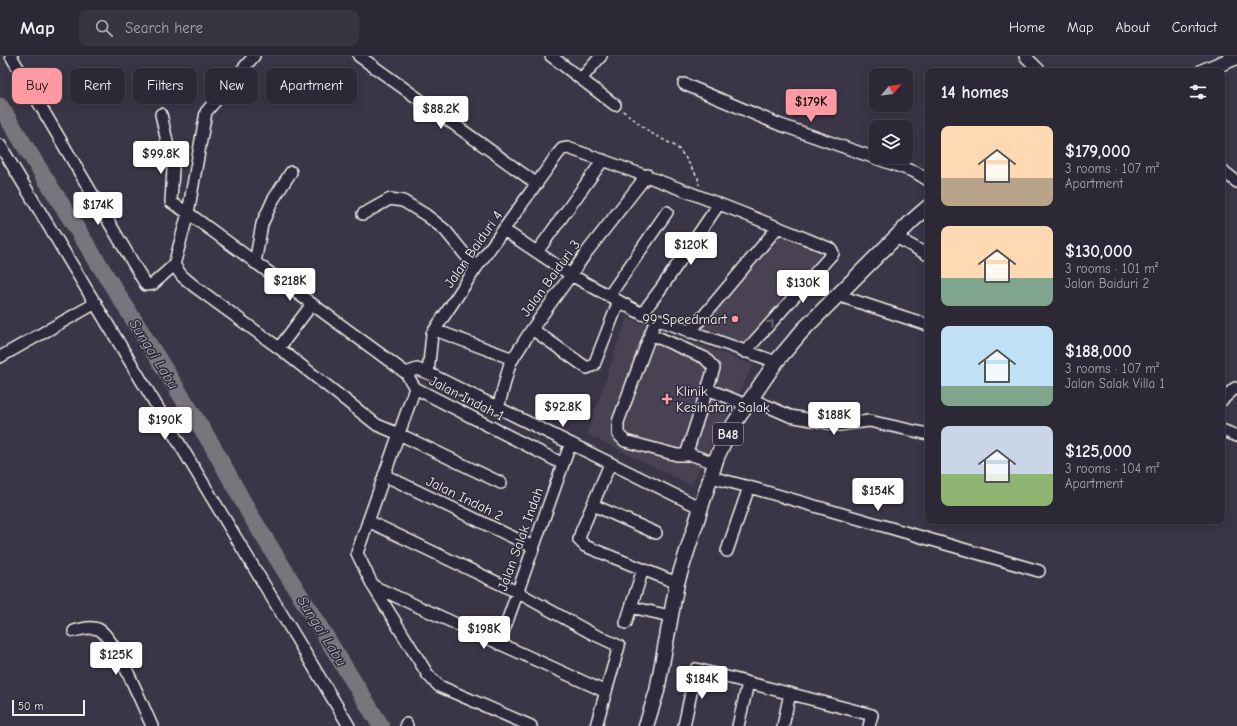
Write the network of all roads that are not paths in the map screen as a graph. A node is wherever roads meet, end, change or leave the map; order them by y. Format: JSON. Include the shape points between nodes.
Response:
{"nodes":[{"id":1,"x":11,"y":56,"type":"edge"},
{"id":2,"x":254,"y":56,"type":"edge"},
{"id":3,"x":359,"y":56,"type":"edge"},
{"id":4,"x":551,"y":56,"type":"edge"},
{"id":5,"x":601,"y":56,"type":"edge"},
{"id":6,"x":1025,"y":56,"type":"edge"},
{"id":7,"x":1237,"y":58,"type":"edge"},
{"id":8,"x":1037,"y":68,"type":"edge"},
{"id":9,"x":1211,"y":68,"type":"edge"},
{"id":10,"x":581,"y":79,"type":"junction"},
{"id":11,"x":684,"y":84,"type":"dead end"},
{"id":12,"x":615,"y":105,"type":"road end"},
{"id":13,"x":161,"y":114,"type":"dead end"},
{"id":14,"x":0,"y":145,"type":"edge"},
{"id":15,"x":603,"y":160,"type":"junction"},
{"id":16,"x":291,"y":172,"type":"dead end"},
{"id":17,"x":1225,"y":172,"type":"edge"},
{"id":18,"x":646,"y":176,"type":"junction"},
{"id":19,"x":925,"y":178,"type":"edge"},
{"id":20,"x":1237,"y":182,"type":"edge"},
{"id":21,"x":537,"y":184,"type":"junction"},
{"id":22,"x":719,"y":204,"type":"junction"},
{"id":23,"x":925,"y":210,"type":"edge"},
{"id":24,"x":667,"y":212,"type":"dead end"},
{"id":25,"x":188,"y":213,"type":"junction"},
{"id":26,"x":363,"y":214,"type":"dead end"},
{"id":27,"x":778,"y":227,"type":"junction"},
{"id":28,"x":504,"y":230,"type":"junction"},
{"id":29,"x":896,"y":237,"type":"junction"},
{"id":30,"x":537,"y":252,"type":"junction"},
{"id":31,"x":925,"y":253,"type":"edge"},
{"id":32,"x":255,"y":263,"type":"junction"},
{"id":33,"x":174,"y":266,"type":"junction"},
{"id":34,"x":476,"y":268,"type":"junction"},
{"id":35,"x":571,"y":275,"type":"junction"},
{"id":36,"x":837,"y":295,"type":"junction"},
{"id":37,"x":609,"y":296,"type":"junction"},
{"id":38,"x":619,"y":301,"type":"junction"},
{"id":39,"x":96,"y":303,"type":"junction"},
{"id":40,"x":312,"y":304,"type":"junction"},
{"id":41,"x":642,"y":314,"type":"junction"},
{"id":42,"x":656,"y":319,"type":"junction"},
{"id":43,"x":925,"y":324,"type":"edge"},
{"id":44,"x":532,"y":329,"type":"junction"},
{"id":45,"x":435,"y":330,"type":"junction"},
{"id":46,"x":690,"y":332,"type":"junction"},
{"id":47,"x":650,"y":334,"type":"junction"},
{"id":48,"x":279,"y":348,"type":"junction"},
{"id":49,"x":745,"y":352,"type":"junction"},
{"id":50,"x":0,"y":357,"type":"edge"},
{"id":51,"x":513,"y":359,"type":"junction"},
{"id":52,"x":776,"y":362,"type":"junction"},
{"id":53,"x":406,"y":373,"type":"junction"},
{"id":54,"x":428,"y":373,"type":"junction"},
{"id":55,"x":415,"y":388,"type":"junction"},
{"id":56,"x":707,"y":389,"type":"junction"},
{"id":57,"x":1237,"y":389,"type":"edge"},
{"id":58,"x":1225,"y":397,"type":"edge"},
{"id":59,"x":749,"y":402,"type":"junction"},
{"id":60,"x":498,"y":408,"type":"junction"},
{"id":61,"x":1225,"y":431,"type":"edge"},
{"id":62,"x":925,"y":433,"type":"edge"},
{"id":63,"x":399,"y":434,"type":"junction"},
{"id":64,"x":1237,"y":436,"type":"edge"},
{"id":65,"x":570,"y":444,"type":"junction"},
{"id":66,"x":686,"y":455,"type":"junction"},
{"id":67,"x":715,"y":463,"type":"junction"},
{"id":68,"x":563,"y":464,"type":"junction"},
{"id":69,"x":610,"y":464,"type":"junction"},
{"id":70,"x":384,"y":475,"type":"junction"},
{"id":71,"x":711,"y":477,"type":"junction"},
{"id":72,"x":501,"y":483,"type":"dead end"},
{"id":73,"x":749,"y":487,"type":"junction"},
{"id":74,"x":593,"y":505,"type":"junction"},
{"id":75,"x":701,"y":508,"type":"junction"},
{"id":76,"x":368,"y":521,"type":"junction"},
{"id":77,"x":656,"y":533,"type":"dead end"},
{"id":78,"x":533,"y":547,"type":"junction"},
{"id":79,"x":727,"y":551,"type":"dead end"},
{"id":80,"x":643,"y":569,"type":"junction"},
{"id":81,"x":1038,"y":572,"type":"dead end"},
{"id":82,"x":677,"y":583,"type":"junction"},
{"id":83,"x":373,"y":586,"type":"junction"},
{"id":84,"x":517,"y":592,"type":"junction"},
{"id":85,"x":631,"y":607,"type":"junction"},
{"id":86,"x":670,"y":616,"type":"junction"},
{"id":87,"x":626,"y":623,"type":"dead end"},
{"id":88,"x":74,"y":631,"type":"dead end"},
{"id":89,"x":499,"y":644,"type":"junction"},
{"id":90,"x":748,"y":683,"type":"junction"},
{"id":91,"x":606,"y":692,"type":"junction"},
{"id":92,"x":790,"y":693,"type":"junction"},
{"id":93,"x":152,"y":726,"type":"edge"},
{"id":94,"x":349,"y":726,"type":"edge"},
{"id":95,"x":531,"y":726,"type":"edge"},
{"id":96,"x":596,"y":726,"type":"edge"},
{"id":97,"x":646,"y":726,"type":"edge"},
{"id":98,"x":684,"y":726,"type":"edge"},
{"id":99,"x":738,"y":726,"type":"edge"},
{"id":100,"x":783,"y":726,"type":"edge"},
{"id":101,"x":869,"y":726,"type":"edge"}],
"edges":[{"from":1,"to":33,"type":"street","via":[[146,285],[154,284]]},
{"from":2,"to":25,"type":"street","via":[[206,112]]},
{"from":3,"to":21,"type":"street"},
{"from":4,"to":10,"type":"street"},
{"from":5,"to":10,"type":"street"},
{"from":6,"to":8,"type":"street"},
{"from":7,"to":9,"type":"main road"},
{"from":10,"to":12,"type":"street"},
{"from":11,"to":19,"type":"street","via":[[778,124],[915,172]]},
{"from":13,"to":25,"type":"street","via":[[173,169],[171,202]]},
{"from":14,"to":39,"type":"street"},
{"from":15,"to":18,"type":"street"},
{"from":15,"to":21,"type":"street","name":"Jalan Baiduri 4","via":[[568,148],[562,149]]},
{"from":15,"to":30,"type":"street"},
{"from":16,"to":32,"type":"street","via":[[273,200],[262,224]]},
{"from":17,"to":20,"type":"street"},
{"from":18,"to":22,"type":"street"},
{"from":18,"to":35,"type":"street","name":"Jalan Baiduri 3"},
{"from":21,"to":28,"type":"street","name":"Jalan Baiduri 4"},
{"from":22,"to":27,"type":"street"},
{"from":22,"to":41,"type":"street"},
{"from":23,"to":29,"type":"main road","number":"B48"},
{"from":24,"to":37,"type":"street"},
{"from":25,"to":32,"type":"street"},
{"from":25,"to":33,"type":"street"},
{"from":26,"to":34,"type":"street","via":[[390,199],[403,201],[445,230]]},
{"from":27,"to":46,"type":"street"},
{"from":49,"to":27,"type":"street","one_way":true,"via":[[833,253],[831,249]]},
{"from":28,"to":30,"type":"street"},
{"from":28,"to":34,"type":"street","name":"Jalan Baiduri 4"},
{"from":29,"to":31,"type":"street"},
{"from":29,"to":36,"type":"main road","number":"B48"},
{"from":30,"to":35,"type":"street"},
{"from":32,"to":40,"type":"street"},
{"from":33,"to":48,"type":"street","via":[[194,286]]},
{"from":34,"to":45,"type":"street","name":"Jalan Baiduri 4"},
{"from":35,"to":37,"type":"street"},
{"from":35,"to":44,"type":"street","name":"Jalan Baiduri 3"},
{"from":36,"to":43,"type":"street"},
{"from":36,"to":52,"type":"main road","number":"B48"},
{"from":37,"to":38,"type":"street"},
{"from":38,"to":41,"type":"street"},
{"from":38,"to":44,"type":"street","via":[[594,365],[587,368]]},
{"from":39,"to":50,"type":"street"},
{"from":39,"to":94,"type":"street"},
{"from":40,"to":48,"type":"street"},
{"from":40,"to":53,"type":"street"},
{"from":41,"to":42,"type":"street"},
{"from":42,"to":46,"type":"street"},
{"from":42,"to":47,"type":"street"},
{"from":44,"to":51,"type":"street","name":"Jalan Baiduri 3"},
{"from":45,"to":51,"type":"street"},
{"from":45,"to":54,"type":"street","name":"Jalan Baiduri 4","via":[[432,334]]},
{"from":46,"to":49,"type":"street"},
{"from":47,"to":56,"type":"street","via":[[705,358],[714,368]]},
{"from":47,"to":66,"type":"street","via":[[618,422],[618,434],[625,441],[677,455]]},
{"from":48,"to":63,"type":"street","via":[[377,425]]},
{"from":49,"to":52,"type":"street"},
{"from":51,"to":60,"type":"street","name":"Jalan Baiduri 3"},
{"from":52,"to":59,"type":"main road","number":"B48"},
{"from":53,"to":54,"type":"street","via":[[417,369]]},
{"from":53,"to":55,"type":"street","name":"Jalan Indah 1"},
{"from":54,"to":60,"type":"street"},
{"from":55,"to":63,"type":"street"},
{"from":55,"to":68,"type":"street","name":"Jalan Indah 1"},
{"from":56,"to":59,"type":"street"},
{"from":56,"to":66,"type":"street"},
{"from":57,"to":58,"type":"street"},
{"from":59,"to":62,"type":"street","via":[[790,416],[839,425],[869,421]]},
{"from":59,"to":67,"type":"main road","number":"B48","via":[[729,431]]},
{"from":60,"to":65,"type":"street"},
{"from":61,"to":64,"type":"street"},
{"from":63,"to":70,"type":"street"},
{"from":63,"to":72,"type":"street"},
{"from":65,"to":68,"type":"street","name":"Jalan Salak Indah"},
{"from":65,"to":69,"type":"street"},
{"from":66,"to":67,"type":"street"},
{"from":67,"to":71,"type":"main road","number":"B48"},
{"from":68,"to":78,"type":"street","name":"Jalan Salak Indah"},
{"from":69,"to":74,"type":"street"},
{"from":69,"to":75,"type":"street"},
{"from":70,"to":76,"type":"street"},
{"from":70,"to":78,"type":"street","name":"Jalan Indah 2"},
{"from":71,"to":73,"type":"street"},
{"from":71,"to":75,"type":"main road","number":"B48"},
{"from":73,"to":79,"type":"street"},
{"from":73,"to":81,"type":"street"},
{"from":74,"to":77,"type":"street"},
{"from":74,"to":80,"type":"street","via":[[579,540],[585,546]]},
{"from":75,"to":82,"type":"main road","number":"B48"},
{"from":76,"to":83,"type":"street","via":[[357,553]]},
{"from":76,"to":84,"type":"street"},
{"from":78,"to":84,"type":"street","name":"Jalan Salak Indah"},
{"from":80,"to":82,"type":"street"},
{"from":80,"to":85,"type":"street"},
{"from":82,"to":86,"type":"main road","number":"B48"},
{"from":83,"to":89,"type":"street"},
{"from":83,"to":95,"type":"street","via":[[428,676],[439,686]]},
{"from":84,"to":89,"type":"street","name":"Jalan Salak Indah"},
{"from":84,"to":91,"type":"street","via":[[619,646]]},
{"from":85,"to":86,"type":"street"},
{"from":85,"to":87,"type":"street"},
{"from":86,"to":97,"type":"main road","number":"B48","via":[[657,691]]},
{"from":88,"to":93,"type":"street","via":[[93,628],[101,630],[107,637],[122,661]]},
{"from":89,"to":91,"type":"street"},
{"from":90,"to":92,"type":"street"},
{"from":90,"to":98,"type":"street","via":[[696,669]]},
{"from":90,"to":99,"type":"street"},
{"from":91,"to":96,"type":"street"},
{"from":92,"to":100,"type":"street"},
{"from":92,"to":101,"type":"street","via":[[872,714]]}]}
